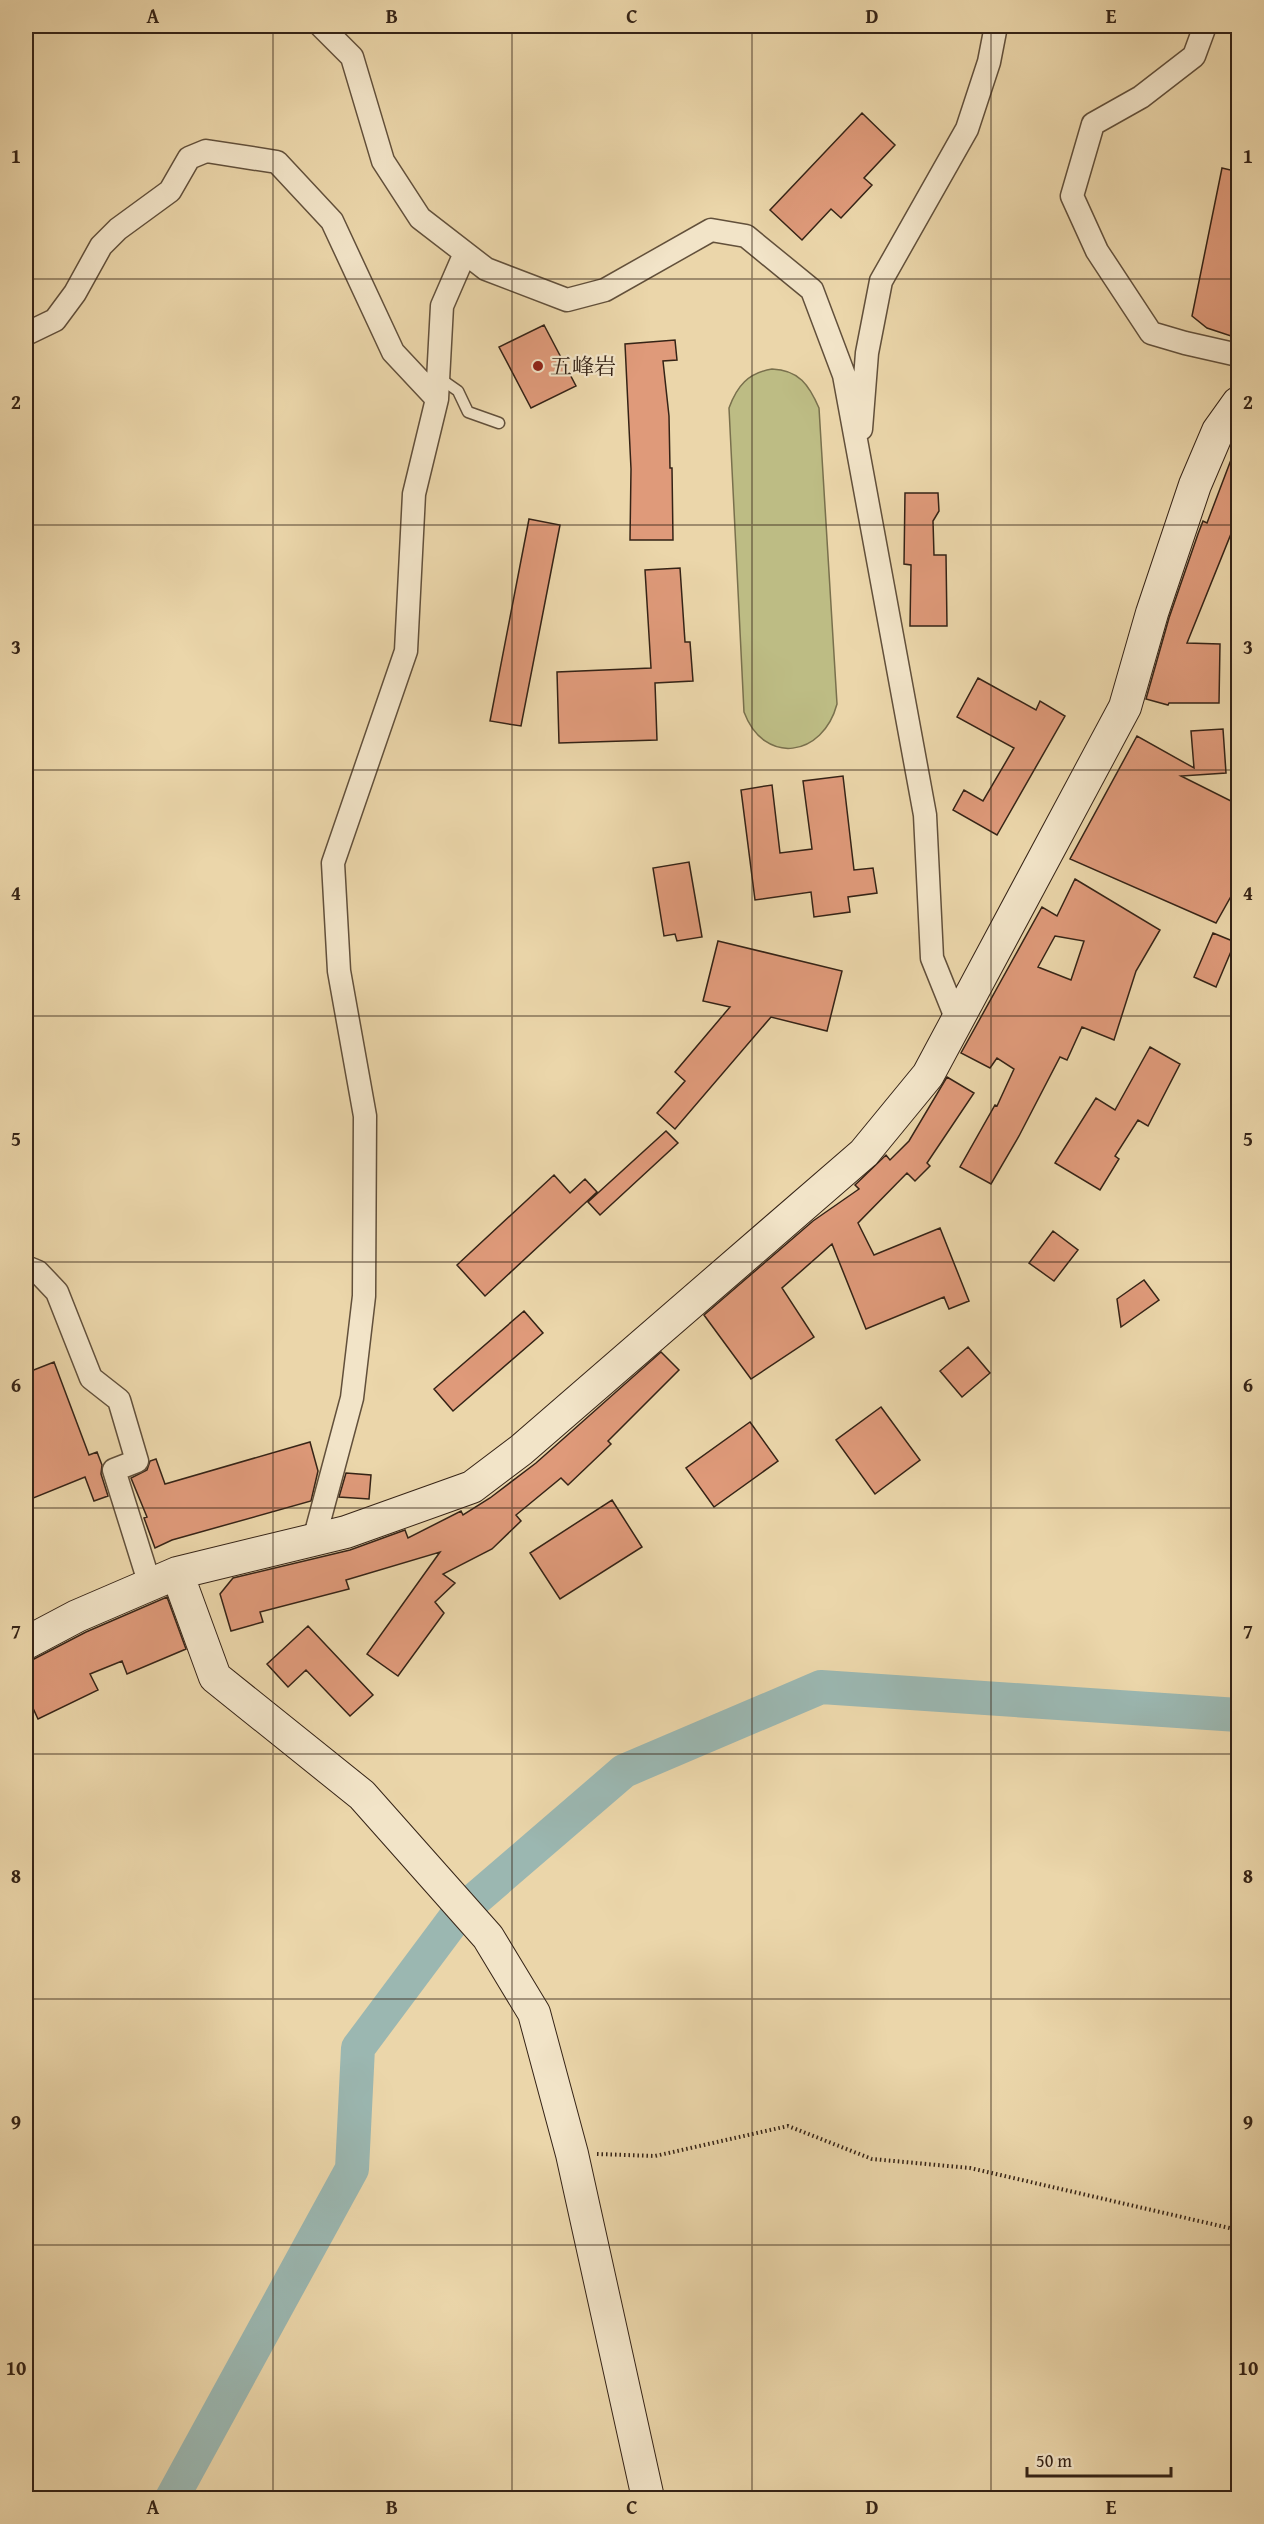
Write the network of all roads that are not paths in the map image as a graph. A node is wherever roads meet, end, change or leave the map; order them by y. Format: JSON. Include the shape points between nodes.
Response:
{"nodes":[{"id":1,"x":321,"y":26,"type":"edge"},
{"id":2,"x":996,"y":26,"type":"edge"},
{"id":3,"x":1205,"y":26,"type":"edge"},
{"id":4,"x":465,"y":253,"type":"junction"},
{"id":5,"x":26,"y":334,"type":"edge"},
{"id":6,"x":1239,"y":355,"type":"edge"},
{"id":7,"x":438,"y":376,"type":"junction"},
{"id":8,"x":437,"y":399,"type":"junction"},
{"id":9,"x":1239,"y":404,"type":"edge"},
{"id":10,"x":499,"y":423,"type":"dead end"},
{"id":11,"x":858,"y":463,"type":"junction"},
{"id":12,"x":957,"y":1020,"type":"junction"},
{"id":13,"x":26,"y":1267,"type":"edge"},
{"id":14,"x":314,"y":1540,"type":"junction"},
{"id":15,"x":164,"y":1579,"type":"junction"},
{"id":16,"x":26,"y":1643,"type":"edge"},
{"id":17,"x":648,"y":2499,"type":"edge"}],
"edges":[{"from":1,"to":4,"type":"street","via":[[352,57],[383,161],[420,218]]},
{"from":2,"to":11,"type":"street","via":[[989,62],[967,129],[881,281],[867,353]]},
{"from":3,"to":6,"type":"street","via":[[1194,56],[1141,97],[1093,124],[1072,196],[1097,251],[1150,333]]},
{"from":4,"to":7,"type":"street","via":[[442,306]]},
{"from":4,"to":11,"type":"street","via":[[486,269],[567,300],[605,290],[711,230],[747,236],[812,290],[844,375]]},
{"from":5,"to":8,"type":"street","via":[[55,320],[101,246],[170,191],[189,158],[206,151],[267,160],[277,162],[332,221],[393,352]]},
{"from":7,"to":8,"type":"street"},
{"from":7,"to":10,"type":"lane","via":[[458,392],[468,412]]},
{"from":8,"to":14,"type":"street","via":[[414,494],[406,651],[333,863],[339,971],[365,1116],[364,1296],[352,1398]]},
{"from":9,"to":12,"type":"street","via":[[1218,431],[1196,485],[1125,707]]},
{"from":11,"to":12,"type":"street","via":[[925,815],[932,958]]},
{"from":12,"to":14,"type":"street","via":[[928,1075],[864,1153],[521,1450],[472,1487]]},
{"from":13,"to":15,"type":"street","via":[[38,1272],[57,1292],[91,1378],[119,1400],[137,1461],[114,1470]]},
{"from":14,"to":15,"type":"street"},
{"from":15,"to":16,"type":"street","via":[[77,1616]]},
{"from":15,"to":17,"type":"street","via":[[215,1677],[362,1795],[488,1937],[534,2013],[572,2154]]}]}
